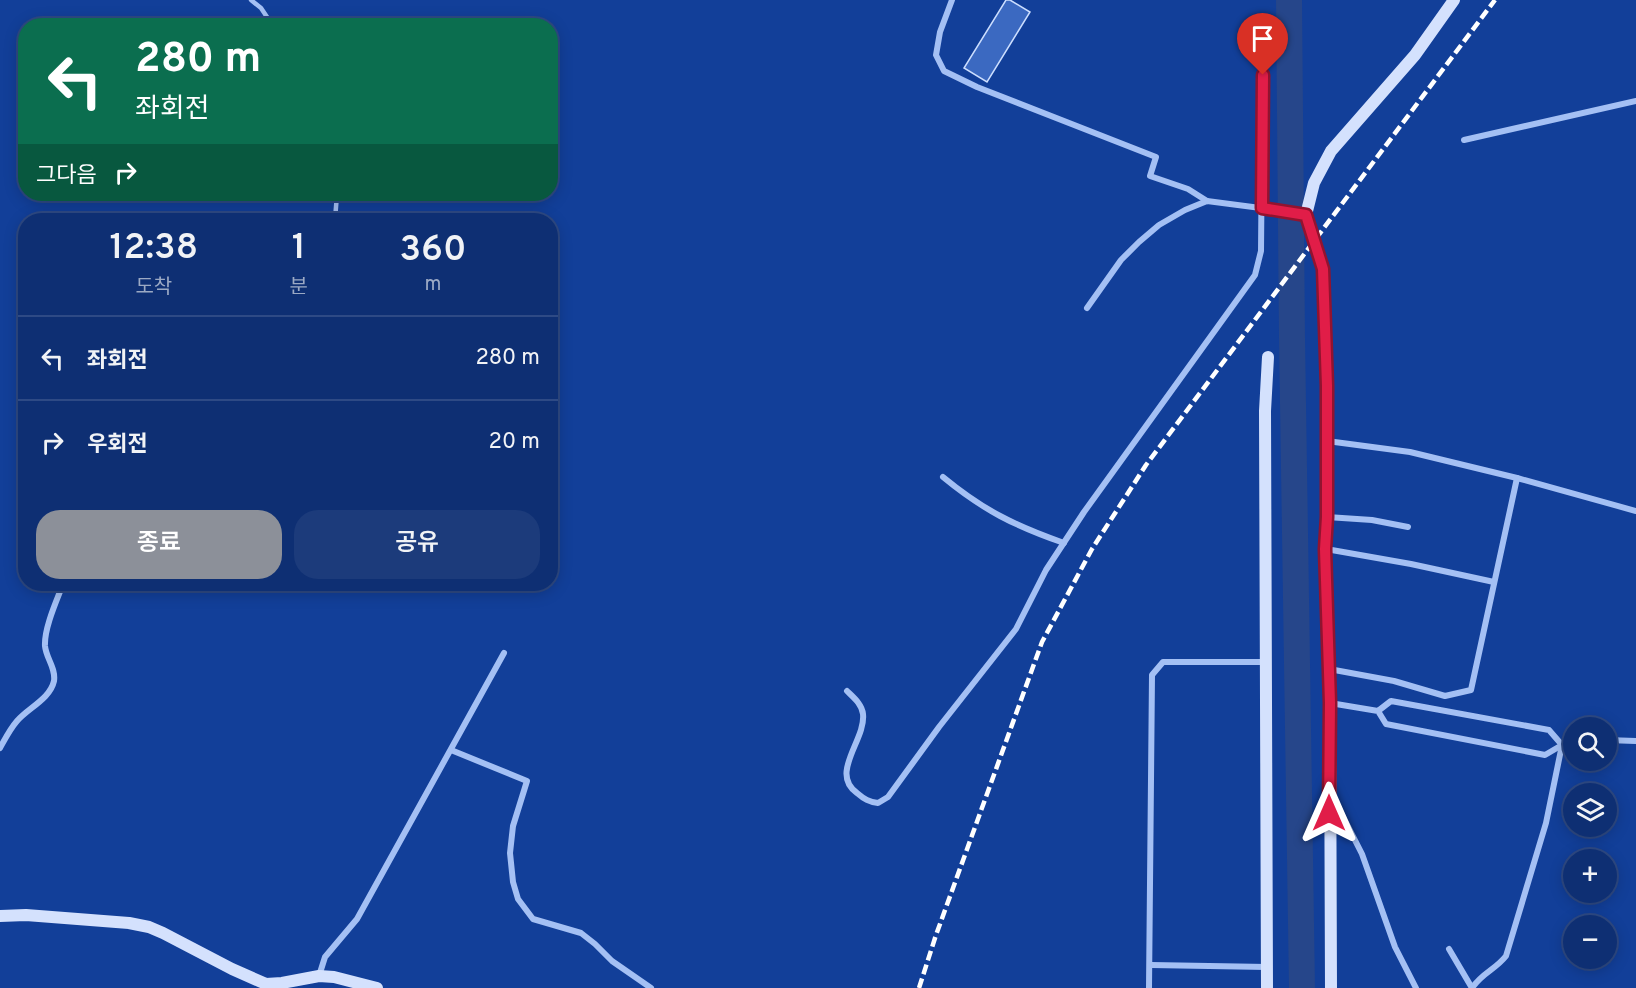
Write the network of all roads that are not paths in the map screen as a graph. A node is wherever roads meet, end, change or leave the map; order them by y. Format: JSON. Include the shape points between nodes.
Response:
{"nodes":[{"id":1,"x":251,"y":0,"type":"edge"},
{"id":2,"x":952,"y":0,"type":"edge"},
{"id":3,"x":1454,"y":0,"type":"edge"},
{"id":4,"x":268,"y":18,"type":"edge"},
{"id":5,"x":1263,"y":31,"type":"dead end"},
{"id":6,"x":1636,"y":101,"type":"edge"},
{"id":7,"x":1464,"y":140,"type":"dead end"},
{"id":8,"x":1207,"y":201,"type":"junction"},
{"id":9,"x":1265,"y":209,"type":"junction"},
{"id":10,"x":1301,"y":214,"type":"junction"},
{"id":11,"x":1087,"y":308,"type":"dead end"},
{"id":12,"x":1268,"y":357,"type":"dead end"},
{"id":13,"x":1326,"y":441,"type":"junction"},
{"id":14,"x":943,"y":477,"type":"dead end"},
{"id":15,"x":1517,"y":478,"type":"junction"},
{"id":16,"x":1636,"y":511,"type":"edge"},
{"id":17,"x":1327,"y":517,"type":"junction"},
{"id":18,"x":1408,"y":527,"type":"dead end"},
{"id":19,"x":1064,"y":543,"type":"junction"},
{"id":20,"x":1325,"y":549,"type":"junction"},
{"id":21,"x":1494,"y":582,"type":"junction"},
{"id":22,"x":61,"y":591,"type":"edge"},
{"id":23,"x":504,"y":653,"type":"dead end"},
{"id":24,"x":1266,"y":662,"type":"junction"},
{"id":25,"x":1329,"y":669,"type":"junction"},
{"id":26,"x":847,"y":691,"type":"dead end"},
{"id":27,"x":1330,"y":703,"type":"junction"},
{"id":28,"x":1378,"y":711,"type":"junction"},
{"id":29,"x":1617,"y":740,"type":"edge"},
{"id":30,"x":1636,"y":741,"type":"edge"},
{"id":31,"x":1562,"y":745,"type":"junction"},
{"id":32,"x":0,"y":748,"type":"edge"},
{"id":33,"x":451,"y":750,"type":"junction"},
{"id":34,"x":1329,"y":791,"type":"junction"},
{"id":35,"x":0,"y":916,"type":"edge"},
{"id":36,"x":1449,"y":949,"type":"dead end"},
{"id":37,"x":1151,"y":965,"type":"junction"},
{"id":38,"x":1268,"y":967,"type":"junction"},
{"id":39,"x":319,"y":976,"type":"junction"},
{"id":40,"x":376,"y":988,"type":"edge"},
{"id":41,"x":651,"y":988,"type":"edge"},
{"id":42,"x":1149,"y":988,"type":"edge"},
{"id":43,"x":1267,"y":988,"type":"edge"},
{"id":44,"x":1331,"y":988,"type":"edge"},
{"id":45,"x":1416,"y":988,"type":"edge"},
{"id":46,"x":1472,"y":988,"type":"edge"}],
"edges":[{"from":1,"to":4,"type":"lane"},
{"from":2,"to":8,"type":"street","via":[[936,55],[944,71],[1156,158],[1150,176],[1188,189]]},
{"from":3,"to":10,"type":"street","via":[[1415,55],[1331,151]]},
{"from":5,"to":9,"type":"street"},
{"from":6,"to":7,"type":"street"},
{"from":8,"to":9,"type":"street"},
{"from":8,"to":11,"type":"street","via":[[1158,225],[1138,242]]},
{"from":9,"to":10,"type":"street"},
{"from":9,"to":19,"type":"street","via":[[1255,275]]},
{"from":10,"to":13,"type":"street","via":[[1323,269]]},
{"from":12,"to":24,"type":"street"},
{"from":13,"to":15,"type":"street","via":[[1410,452]]},
{"from":13,"to":17,"type":"street"},
{"from":14,"to":19,"type":"street","via":[[995,514]]},
{"from":15,"to":16,"type":"street"},
{"from":15,"to":21,"type":"street"},
{"from":17,"to":18,"type":"street"},
{"from":17,"to":20,"type":"street"},
{"from":19,"to":26,"type":"street","via":[[1016,630],[888,797],[878,803],[868,802],[850,789],[845,773],[863,714]]},
{"from":20,"to":21,"type":"street"},
{"from":20,"to":25,"type":"street"},
{"from":21,"to":25,"type":"street","via":[[1471,690],[1445,696],[1394,681]]},
{"from":22,"to":32,"type":"street","via":[[45,643],[54,681],[39,703],[16,722]]},
{"from":23,"to":33,"type":"street"},
{"from":24,"to":37,"type":"street","via":[[1163,662],[1152,675]]},
{"from":24,"to":38,"type":"street"},
{"from":25,"to":27,"type":"street"},
{"from":27,"to":28,"type":"street"},
{"from":27,"to":34,"type":"street"},
{"from":28,"to":31,"type":"street","via":[[1391,701],[1549,730]]},
{"from":28,"to":31,"type":"street","via":[[1386,724],[1545,755]]},
{"from":29,"to":30,"type":"street"},
{"from":31,"to":46,"type":"street","via":[[1546,823],[1506,956]]},
{"from":33,"to":39,"type":"street","via":[[357,919],[325,957]]},
{"from":33,"to":41,"type":"street","via":[[527,781],[513,826],[510,853],[518,899],[533,918],[581,933]]},
{"from":34,"to":44,"type":"street"},
{"from":34,"to":45,"type":"street","via":[[1362,854],[1395,947]]},
{"from":35,"to":39,"type":"street","via":[[149,927],[266,984]]},
{"from":36,"to":46,"type":"street"},
{"from":37,"to":38,"type":"street"},
{"from":37,"to":42,"type":"street"},
{"from":38,"to":43,"type":"street"},
{"from":39,"to":40,"type":"street"}]}
